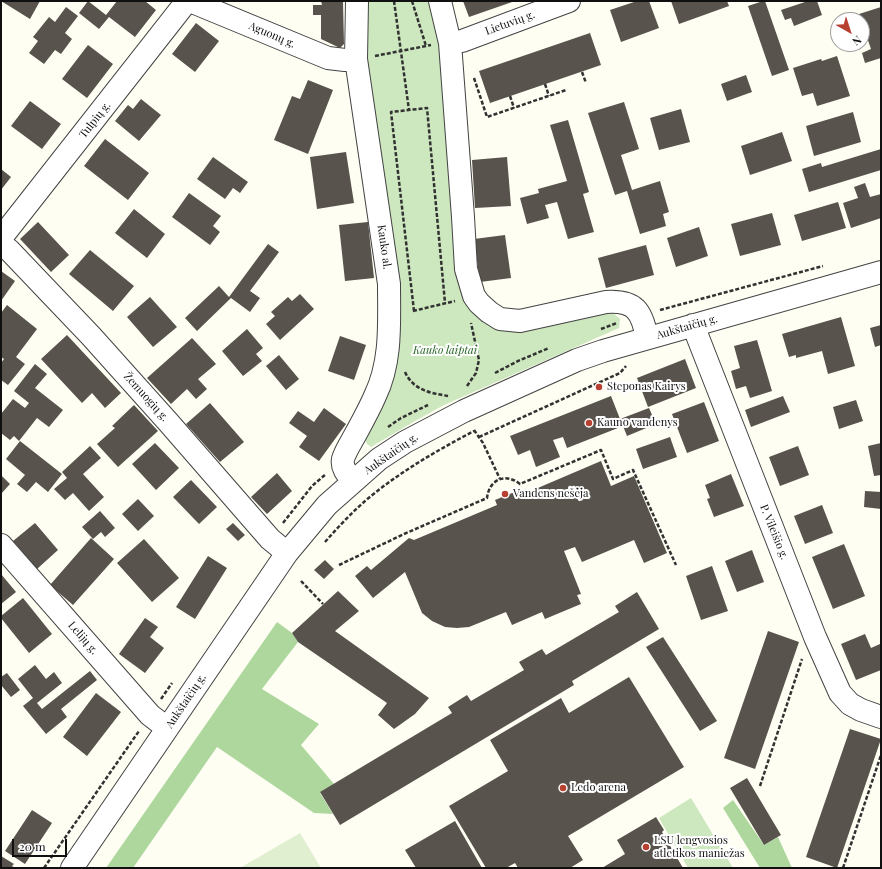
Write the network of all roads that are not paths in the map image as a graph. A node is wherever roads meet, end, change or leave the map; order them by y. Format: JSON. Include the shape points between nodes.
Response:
{"nodes":[{"id":1,"x":188,"y":1,"type":"edge"},
{"id":2,"x":357,"y":1,"type":"edge"},
{"id":3,"x":440,"y":1,"type":"edge"},
{"id":4,"x":569,"y":1,"type":"edge"},
{"id":5,"x":442,"y":44,"type":"junction"},
{"id":6,"x":364,"y":58,"type":"junction"},
{"id":7,"x":1,"y":238,"type":"edge"},
{"id":8,"x":1,"y":244,"type":"edge"},
{"id":9,"x":881,"y":272,"type":"edge"},
{"id":10,"x":693,"y":325,"type":"junction"},
{"id":11,"x":647,"y":338,"type":"junction"},
{"id":12,"x":353,"y":481,"type":"junction"},
{"id":13,"x":1,"y":545,"type":"edge"},
{"id":14,"x":287,"y":553,"type":"junction"},
{"id":15,"x":881,"y":717,"type":"edge"},
{"id":16,"x":167,"y":728,"type":"junction"},
{"id":17,"x":72,"y":868,"type":"edge"}],
"edges":[{"from":1,"to":6,"type":"street","name":"Aguonų g.","via":[[328,58]]},
{"from":1,"to":7,"type":"street","name":"Tulpių g."},
{"from":2,"to":6,"type":"street","name":"Kauko al."},
{"from":3,"to":5,"type":"street"},
{"from":4,"to":5,"type":"street","name":"Lietuvių g.","via":[[462,41]]},
{"from":5,"to":11,"type":"street","via":[[463,217],[466,269],[474,296],[489,312],[500,319],[520,321],[618,301],[636,309],[644,322]]},
{"from":6,"to":12,"type":"street","name":"Kauko al.","via":[[390,284],[390,307],[388,360],[382,381],[343,461],[344,469]]},
{"from":8,"to":14,"type":"street","name":"Žemuogių g.","via":[[91,336],[270,539]]},
{"from":9,"to":10,"type":"street","name":"Aukštaičių g."},
{"from":10,"to":11,"type":"street","name":"Aukštaičių g."},
{"from":10,"to":15,"type":"street","name":"P. Vileišio g.","via":[[815,637],[840,693],[850,704]]},
{"from":11,"to":12,"type":"street","name":"Aukštaičių g.","via":[[577,360],[452,417],[405,442]]},
{"from":12,"to":14,"type":"street","name":"Aukštaičių g.","via":[[327,504]]},
{"from":13,"to":16,"type":"street","name":"Lelijų g.","via":[[150,715]]},
{"from":14,"to":16,"type":"street","name":"Aukštaičių g."},
{"from":16,"to":17,"type":"street","name":"Aukštaičių g."}]}
